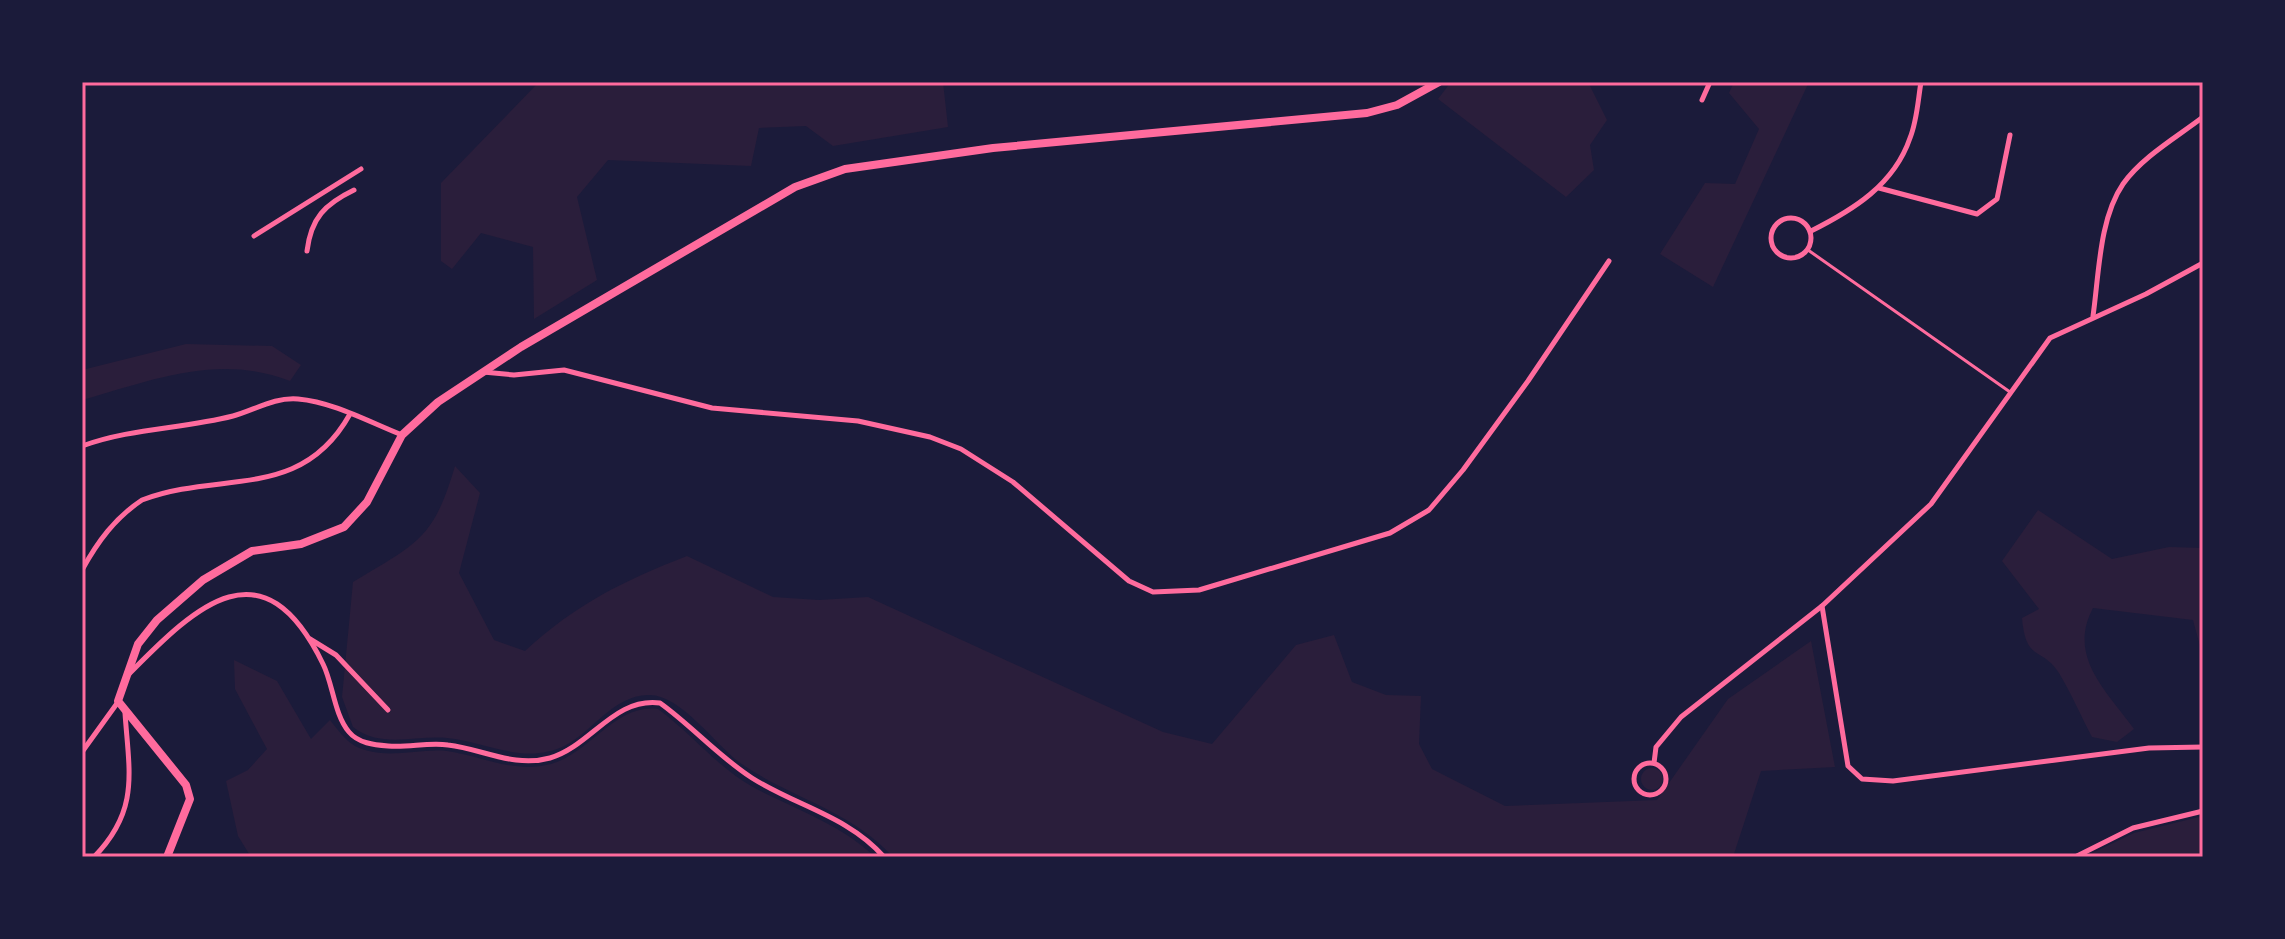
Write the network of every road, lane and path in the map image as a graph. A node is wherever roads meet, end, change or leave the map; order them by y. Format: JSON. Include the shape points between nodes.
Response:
{"nodes":[{"id":1,"x":1439,"y":82,"type":"edge"},
{"id":2,"x":1710,"y":82,"type":"edge"},
{"id":3,"x":1921,"y":82,"type":"edge"},
{"id":4,"x":1702,"y":100,"type":"dead end"},
{"id":5,"x":2203,"y":117,"type":"edge"},
{"id":6,"x":2010,"y":135,"type":"dead end"},
{"id":7,"x":361,"y":169,"type":"dead end"},
{"id":8,"x":1878,"y":187,"type":"junction"},
{"id":9,"x":354,"y":190,"type":"dead end"},
{"id":10,"x":1811,"y":231,"type":"junction"},
{"id":11,"x":254,"y":236,"type":"dead end"},
{"id":12,"x":1808,"y":250,"type":"junction"},
{"id":13,"x":307,"y":251,"type":"dead end"},
{"id":14,"x":1609,"y":261,"type":"dead end"},
{"id":15,"x":2203,"y":263,"type":"edge"},
{"id":16,"x":2093,"y":317,"type":"junction"},
{"id":17,"x":482,"y":372,"type":"junction"},
{"id":18,"x":2010,"y":392,"type":"junction"},
{"id":19,"x":350,"y":414,"type":"junction"},
{"id":20,"x":402,"y":435,"type":"junction"},
{"id":21,"x":82,"y":446,"type":"edge"},
{"id":22,"x":82,"y":570,"type":"edge"},
{"id":23,"x":1822,"y":606,"type":"junction"},
{"id":24,"x":309,"y":638,"type":"junction"},
{"id":25,"x":125,"y":677,"type":"junction"},
{"id":26,"x":118,"y":701,"type":"junction"},
{"id":27,"x":388,"y":710,"type":"dead end"},
{"id":28,"x":125,"y":713,"type":"junction"},
{"id":29,"x":2203,"y":747,"type":"edge"},
{"id":30,"x":82,"y":752,"type":"edge"},
{"id":31,"x":1654,"y":763,"type":"junction"},
{"id":32,"x":2203,"y":811,"type":"edge"},
{"id":33,"x":94,"y":857,"type":"edge"},
{"id":34,"x":167,"y":857,"type":"edge"},
{"id":35,"x":884,"y":857,"type":"edge"},
{"id":36,"x":2075,"y":857,"type":"edge"}],
"edges":[{"from":1,"to":17,"type":"main road","via":[[1397,105],[1367,113],[993,148],[824,174],[742,216]]},
{"from":2,"to":4,"type":"street"},
{"from":3,"to":8,"type":"street","via":[[1911,138],[1890,177]]},
{"from":5,"to":16,"type":"street","via":[[2146,160],[2113,201]]},
{"from":6,"to":8,"type":"street","via":[[1997,199],[1977,214]]},
{"from":7,"to":11,"type":"street"},
{"from":8,"to":10,"type":"street","via":[[1845,214]]},
{"from":9,"to":13,"type":"street","via":[[322,210],[309,232]]},
{"from":10,"to":12,"type":"street"},
{"from":10,"to":12,"type":"street","via":[[1800,219],[1785,218],[1771,235],[1775,250],[1787,258]]},
{"from":12,"to":18,"type":"lane"},
{"from":14,"to":17,"type":"street","via":[[1528,381],[1429,510],[1368,541],[1199,590],[1172,593],[1153,592],[1129,581],[1013,482],[961,449],[930,437],[858,421],[712,408],[564,370]]},
{"from":15,"to":16,"type":"street"},
{"from":16,"to":18,"type":"street","via":[[2050,338]]},
{"from":17,"to":20,"type":"main road"},
{"from":18,"to":23,"type":"street","via":[[1931,504]]},
{"from":19,"to":20,"type":"street"},
{"from":19,"to":21,"type":"street","via":[[317,402],[275,400],[231,416],[130,431]]},
{"from":19,"to":22,"type":"street","via":[[325,449],[285,473],[142,500],[100,539]]},
{"from":20,"to":25,"type":"main road","via":[[367,502],[344,527],[301,544],[252,551],[223,566],[157,620],[138,644]]},
{"from":23,"to":29,"type":"street","via":[[1848,766],[1862,779],[1893,781],[2149,748]]},
{"from":23,"to":31,"type":"street","via":[[1681,717],[1656,747]]},
{"from":24,"to":25,"type":"street","via":[[275,602],[260,595],[231,596],[181,623]]},
{"from":24,"to":27,"type":"street","via":[[336,655]]},
{"from":24,"to":35,"type":"street","via":[[345,724],[358,740],[389,746],[446,744],[510,760],[537,760],[568,751],[631,706],[660,703],[734,767],[829,815]]},
{"from":25,"to":26,"type":"main road"},
{"from":26,"to":28,"type":"main road"},
{"from":26,"to":30,"type":"street"},
{"from":28,"to":33,"type":"street","via":[[131,786],[118,827]]},
{"from":28,"to":34,"type":"main road","via":[[189,792],[189,807]]},
{"from":31,"to":31,"type":"street","via":[[1639,767],[1634,776],[1636,787],[1648,795],[1666,785],[1666,774]]},
{"from":32,"to":36,"type":"street","via":[[2133,828]]}]}
